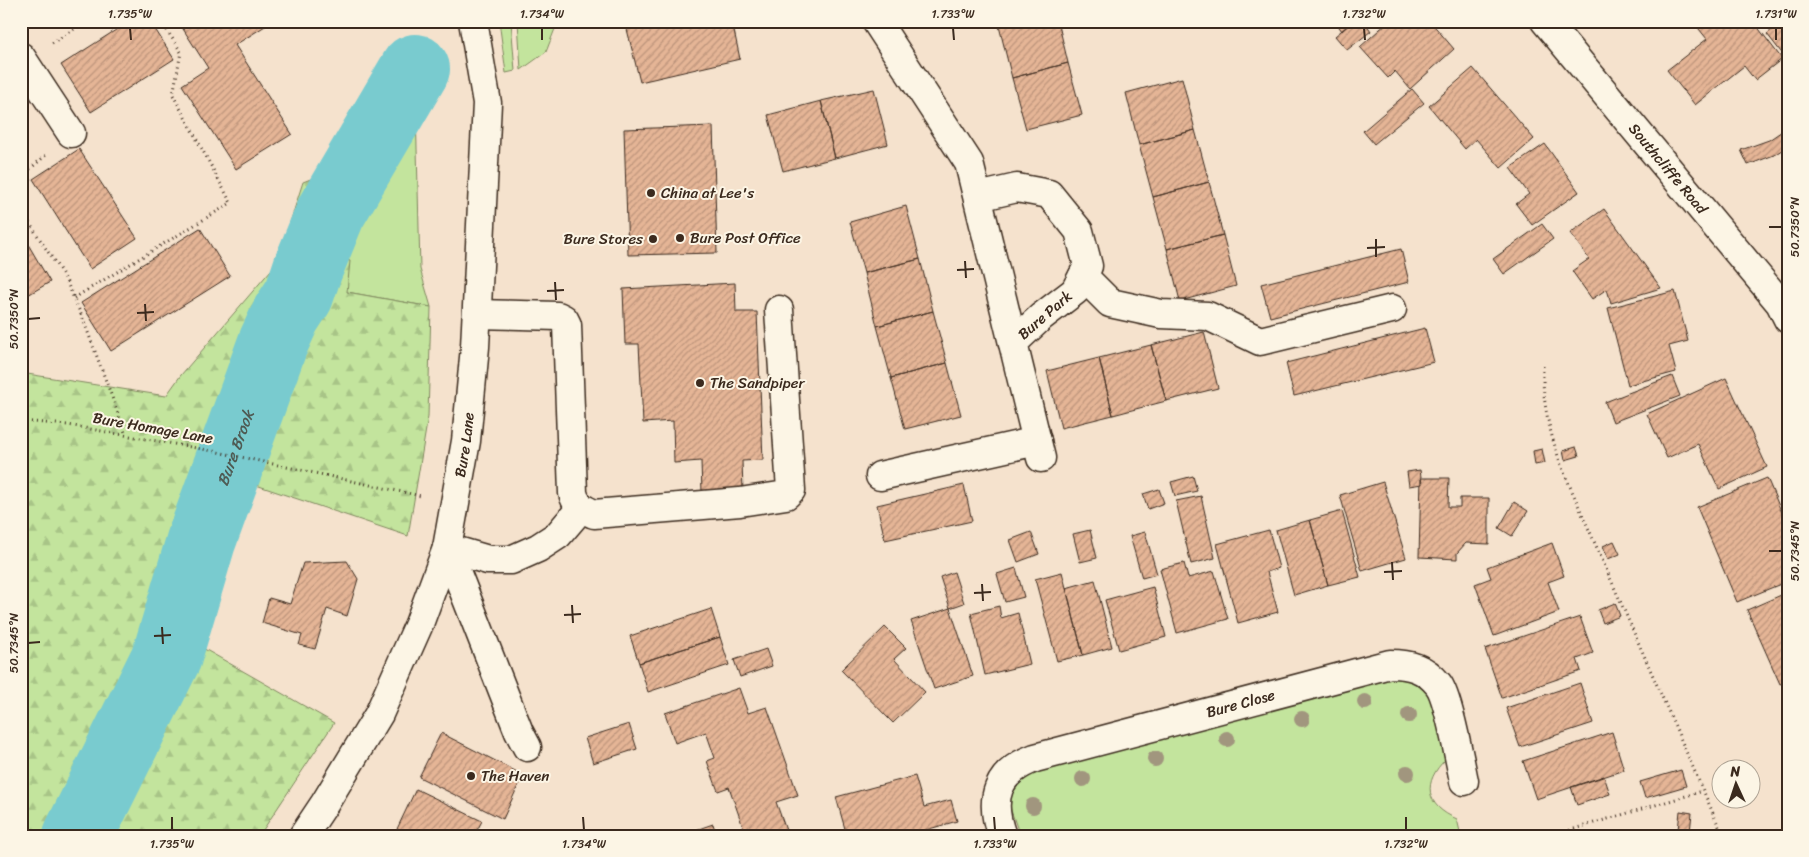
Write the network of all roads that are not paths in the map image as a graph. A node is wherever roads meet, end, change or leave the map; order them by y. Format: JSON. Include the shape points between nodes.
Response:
{"nodes":[{"id":1,"x":473,"y":21,"type":"edge"},
{"id":2,"x":876,"y":21,"type":"edge"},
{"id":3,"x":1545,"y":21,"type":"edge"},
{"id":4,"x":22,"y":59,"type":"edge"},
{"id":5,"x":70,"y":133,"type":"dead end"},
{"id":6,"x":978,"y":197,"type":"junction"},
{"id":7,"x":1082,"y":276,"type":"junction"},
{"id":8,"x":1392,"y":309,"type":"dead end"},
{"id":9,"x":780,"y":310,"type":"dead end"},
{"id":10,"x":476,"y":314,"type":"junction"},
{"id":11,"x":1788,"y":319,"type":"edge"},
{"id":12,"x":1013,"y":343,"type":"junction"},
{"id":13,"x":880,"y":476,"type":"dead end"},
{"id":14,"x":581,"y":508,"type":"junction"},
{"id":15,"x":447,"y":548,"type":"junction"},
{"id":16,"x":527,"y":747,"type":"dead end"},
{"id":17,"x":1464,"y":781,"type":"dead end"},
{"id":18,"x":303,"y":836,"type":"edge"},
{"id":19,"x":1002,"y":836,"type":"edge"}],
"edges":[{"from":1,"to":10,"type":"street","name":"Bure Lane","via":[[487,103]]},
{"from":2,"to":6,"type":"street","name":"Bure Park","via":[[969,163]]},
{"from":3,"to":11,"type":"street","name":"Southcliffe Road","via":[[1780,302]]},
{"from":4,"to":5,"type":"street"},
{"from":6,"to":7,"type":"street","name":"Bure Park","via":[[1017,188],[1049,194],[1078,231],[1088,266]]},
{"from":6,"to":12,"type":"street","name":"Bure Park"},
{"from":7,"to":8,"type":"street","via":[[1110,303],[1161,314],[1208,316],[1260,341]]},
{"from":7,"to":12,"type":"street","name":"Bure Park","via":[[1075,291]]},
{"from":9,"to":14,"type":"street","via":[[791,490],[786,495],[594,514]]},
{"from":10,"to":14,"type":"street","via":[[524,314],[564,319],[567,325],[573,494]]},
{"from":10,"to":15,"type":"street","name":"Bure Lane","via":[[466,441]]},
{"from":12,"to":13,"type":"street","name":"Bure Park","via":[[1039,449]]},
{"from":14,"to":15,"type":"street","via":[[558,535],[511,560],[488,560]]},
{"from":15,"to":16,"type":"street"},
{"from":15,"to":18,"type":"street","name":"Bure Lane","via":[[419,624],[379,714]]},
{"from":17,"to":19,"type":"street","name":"Bure Close","via":[[1440,685],[1426,672],[1406,664],[1390,664],[1020,764],[1005,776],[996,799],[997,821]]}]}
